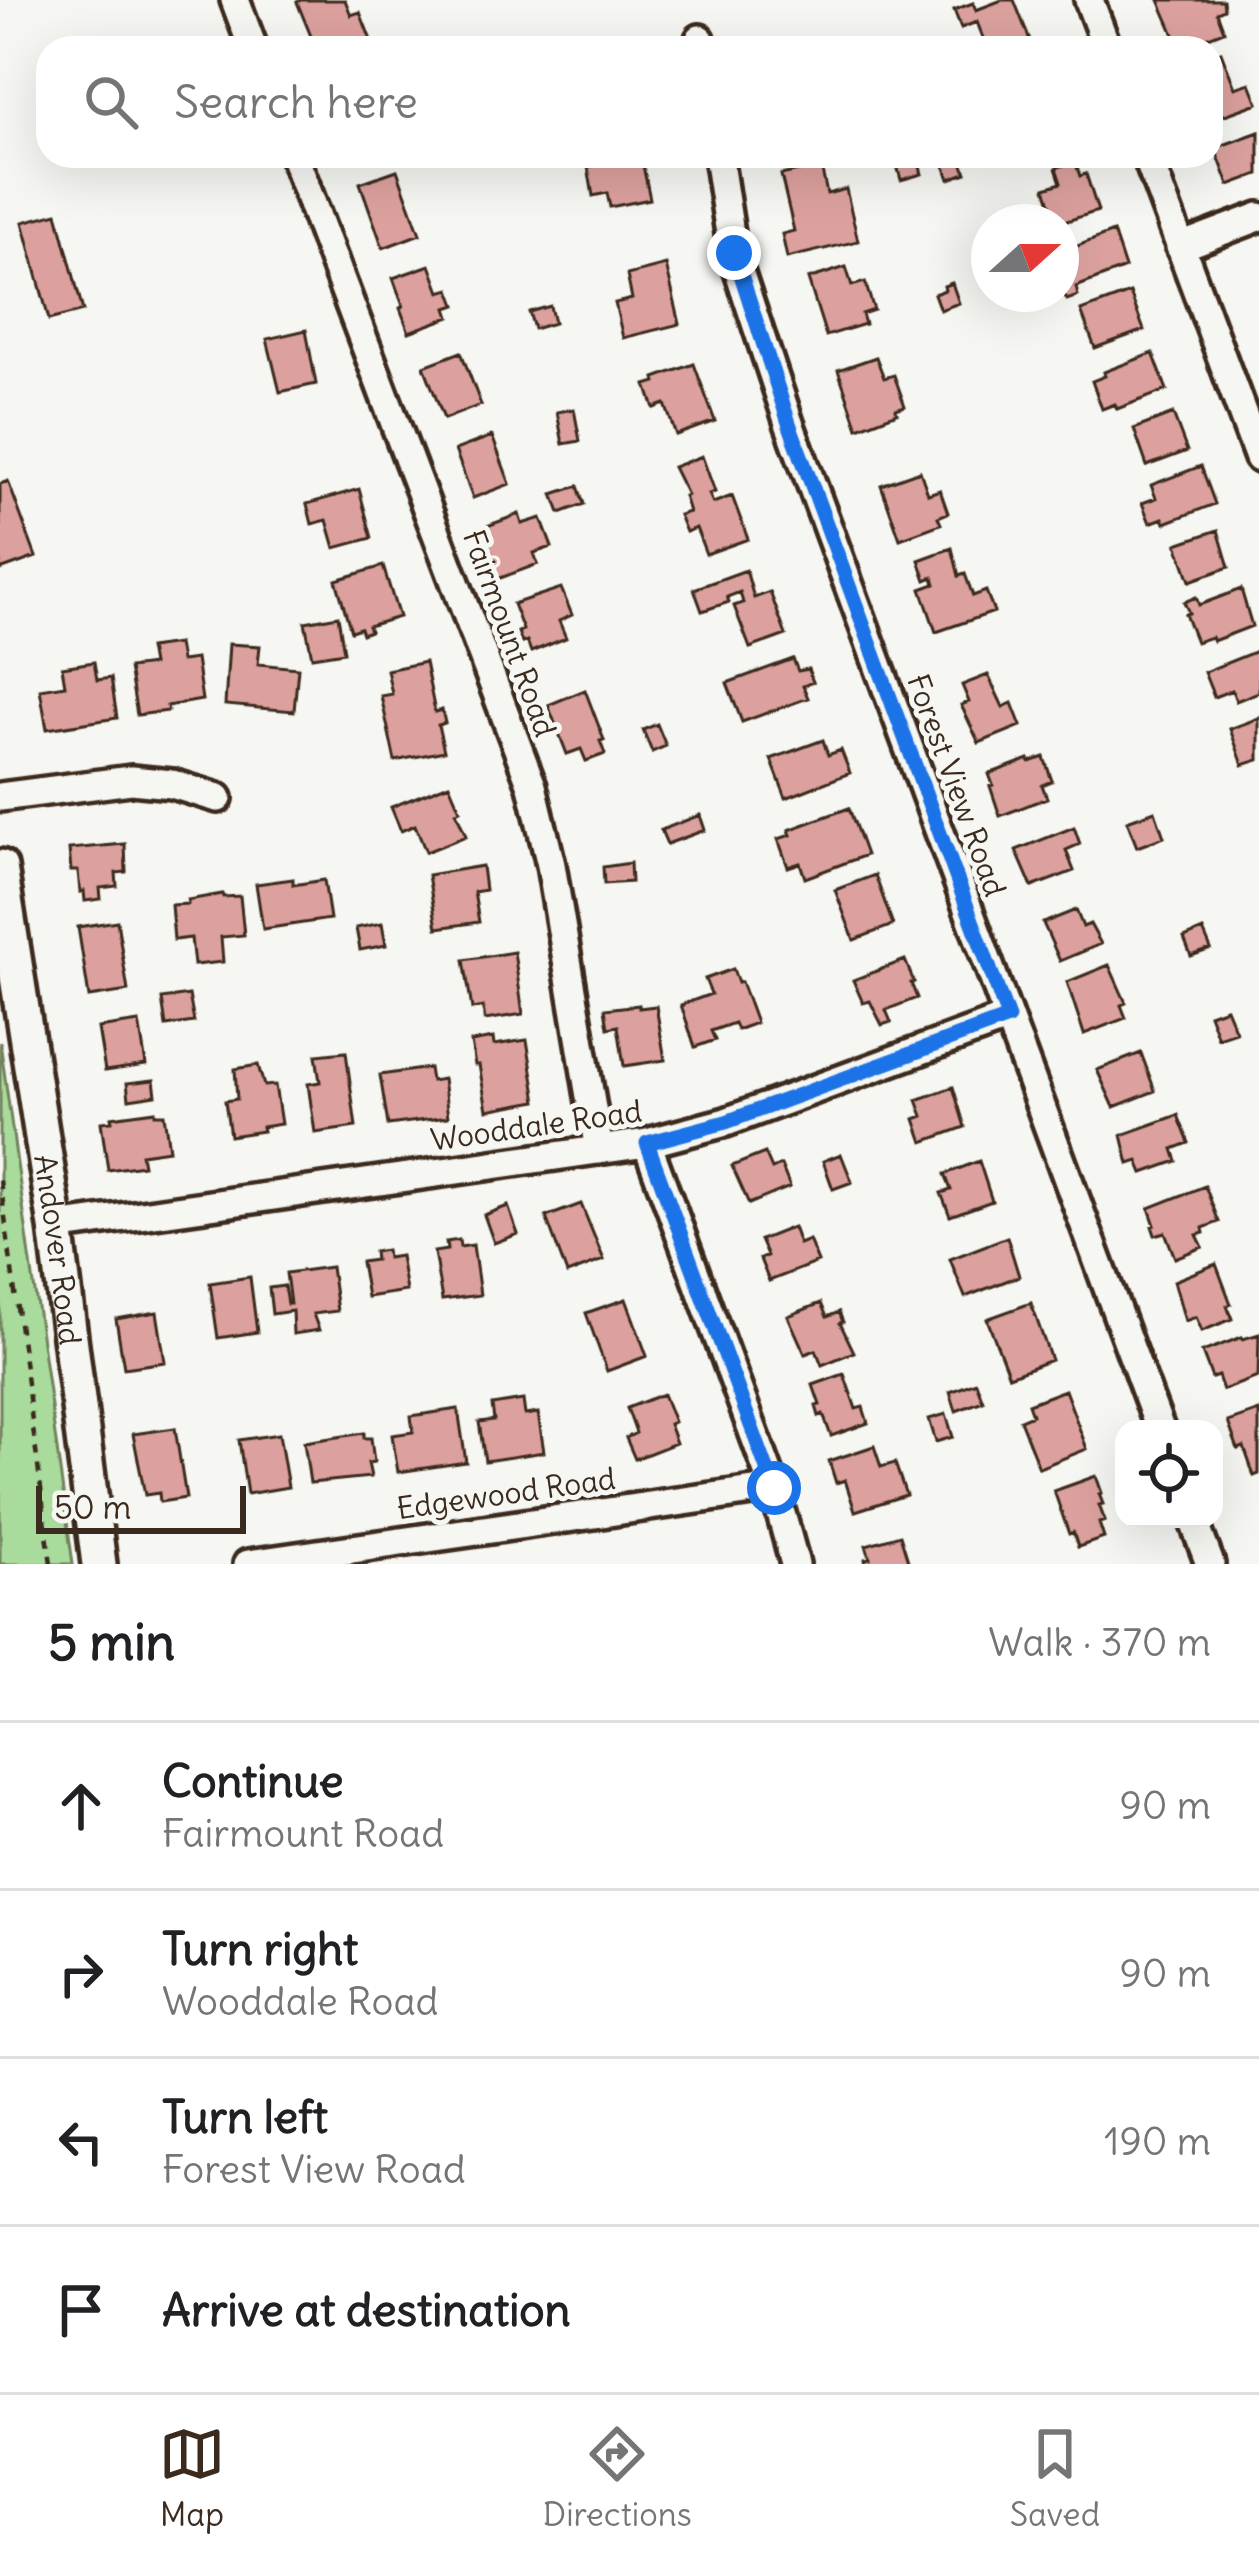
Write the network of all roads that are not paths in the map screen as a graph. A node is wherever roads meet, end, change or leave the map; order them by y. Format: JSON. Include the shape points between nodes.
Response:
{"nodes":[{"id":1,"x":235,"y":0,"type":"edge"},
{"id":2,"x":1089,"y":0,"type":"edge"},
{"id":3,"x":248,"y":36,"type":"edge"},
{"id":4,"x":1102,"y":36,"type":"edge"},
{"id":5,"x":299,"y":168,"type":"edge"},
{"id":6,"x":720,"y":168,"type":"edge"},
{"id":7,"x":1151,"y":168,"type":"edge"},
{"id":8,"x":1259,"y":218,"type":"edge"},
{"id":9,"x":1180,"y":247,"type":"junction"},
{"id":10,"x":1259,"y":458,"type":"edge"},
{"id":11,"x":0,"y":797,"type":"edge"},
{"id":12,"x":218,"y":798,"type":"dead end"},
{"id":13,"x":0,"y":867,"type":"edge"},
{"id":14,"x":1008,"y":1018,"type":"junction"},
{"id":15,"x":647,"y":1143,"type":"junction"},
{"id":16,"x":599,"y":1150,"type":"junction"},
{"id":17,"x":56,"y":1227,"type":"junction"},
{"id":18,"x":1157,"y":1420,"type":"edge"},
{"id":19,"x":774,"y":1488,"type":"junction"},
{"id":20,"x":1196,"y":1528,"type":"edge"},
{"id":21,"x":99,"y":1564,"type":"edge"},
{"id":22,"x":248,"y":1564,"type":"edge"},
{"id":23,"x":795,"y":1564,"type":"edge"},
{"id":24,"x":1210,"y":1564,"type":"edge"}],
"edges":[{"from":1,"to":3,"type":"street"},
{"from":2,"to":4,"type":"street"},
{"from":5,"to":16,"type":"street","name":"Fairmount Road","via":[[532,786]]},
{"from":6,"to":14,"type":"street","name":"Forest View Road","via":[[734,253],[782,402]]},
{"from":7,"to":9,"type":"street"},
{"from":8,"to":9,"type":"street"},
{"from":9,"to":10,"type":"street"},
{"from":11,"to":12,"type":"street","via":[[131,780]]},
{"from":13,"to":17,"type":"street","name":"Andover Road"},
{"from":14,"to":15,"type":"street","name":"Wooddale Road","via":[[726,1122]]},
{"from":14,"to":18,"type":"street","name":"Forest View Road"},
{"from":15,"to":16,"type":"street","name":"Wooddale Road"},
{"from":15,"to":19,"type":"street"},
{"from":16,"to":17,"type":"street","name":"Wooddale Road"},
{"from":17,"to":21,"type":"street","name":"Andover Road"},
{"from":19,"to":22,"type":"street","name":"Edgewood Road"},
{"from":19,"to":23,"type":"street"},
{"from":20,"to":24,"type":"street"}]}
